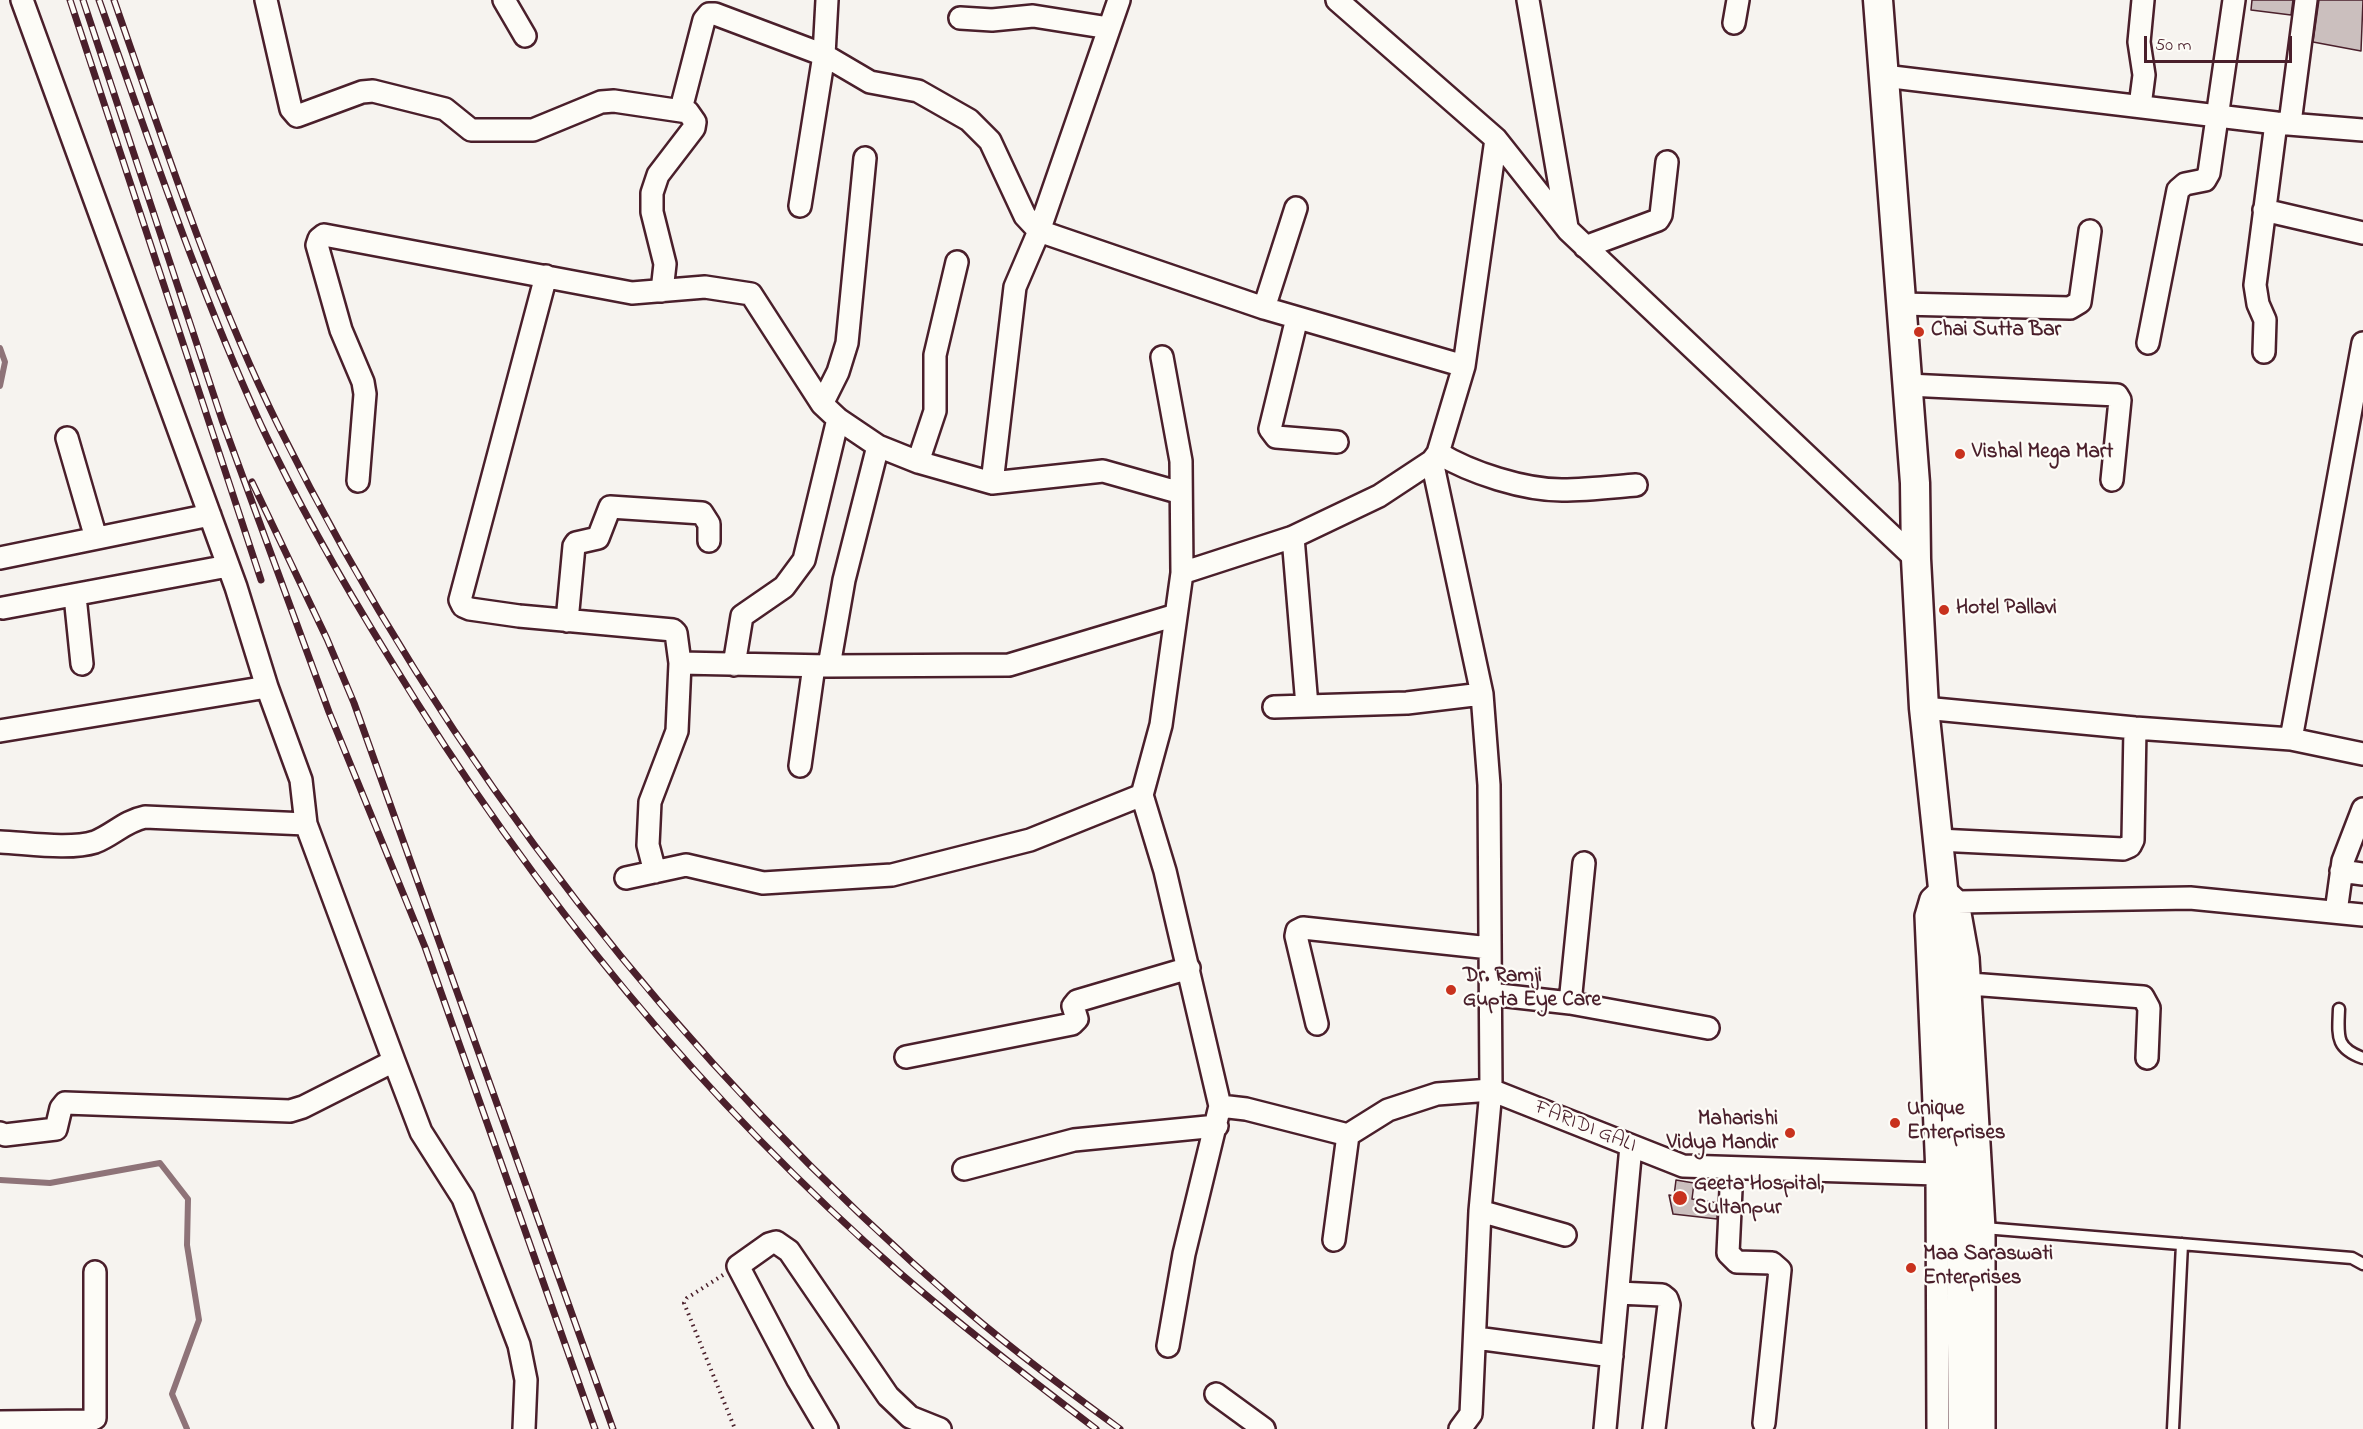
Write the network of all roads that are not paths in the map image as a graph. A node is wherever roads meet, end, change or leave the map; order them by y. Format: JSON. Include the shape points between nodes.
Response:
{"nodes":[{"id":1,"x":22,"y":0,"type":"edge"},
{"id":2,"x":266,"y":0,"type":"edge"},
{"id":3,"x":504,"y":0,"type":"edge"},
{"id":4,"x":827,"y":0,"type":"edge"},
{"id":5,"x":1119,"y":0,"type":"edge"},
{"id":6,"x":1337,"y":0,"type":"edge"},
{"id":7,"x":1528,"y":0,"type":"edge"},
{"id":8,"x":1738,"y":0,"type":"edge"},
{"id":9,"x":1878,"y":0,"type":"edge"},
{"id":10,"x":2143,"y":0,"type":"edge"},
{"id":11,"x":2234,"y":0,"type":"edge"},
{"id":12,"x":2306,"y":0,"type":"edge"},
{"id":13,"x":711,"y":7,"type":"edge"},
{"id":14,"x":960,"y":18,"type":"dead end"},
{"id":15,"x":1734,"y":23,"type":"dead end"},
{"id":16,"x":1110,"y":28,"type":"junction"},
{"id":17,"x":525,"y":36,"type":"dead end"},
{"id":18,"x":824,"y":55,"type":"junction"},
{"id":19,"x":1884,"y":76,"type":"junction"},
{"id":20,"x":2140,"y":106,"type":"junction"},
{"id":21,"x":681,"y":109,"type":"junction"},
{"id":22,"x":2217,"y":114,"type":"junction"},
{"id":23,"x":2283,"y":123,"type":"junction"},
{"id":24,"x":2363,"y":130,"type":"edge"},
{"id":25,"x":1496,"y":139,"type":"junction"},
{"id":26,"x":865,"y":158,"type":"dead end"},
{"id":27,"x":1667,"y":162,"type":"dead end"},
{"id":28,"x":800,"y":206,"type":"dead end"},
{"id":29,"x":1296,"y":208,"type":"dead end"},
{"id":30,"x":2264,"y":210,"type":"junction"},
{"id":31,"x":1568,"y":230,"type":"junction"},
{"id":32,"x":1039,"y":231,"type":"junction"},
{"id":33,"x":2090,"y":231,"type":"dead end"},
{"id":34,"x":2363,"y":233,"type":"edge"},
{"id":35,"x":1585,"y":246,"type":"junction"},
{"id":36,"x":957,"y":262,"type":"dead end"},
{"id":37,"x":546,"y":276,"type":"junction"},
{"id":38,"x":662,"y":291,"type":"junction"},
{"id":39,"x":1901,"y":304,"type":"junction"},
{"id":40,"x":1264,"y":308,"type":"junction"},
{"id":41,"x":1297,"y":318,"type":"junction"},
{"id":42,"x":2148,"y":343,"type":"dead end"},
{"id":43,"x":2363,"y":343,"type":"edge"},
{"id":44,"x":2264,"y":352,"type":"dead end"},
{"id":45,"x":1162,"y":357,"type":"dead end"},
{"id":46,"x":1464,"y":366,"type":"junction"},
{"id":47,"x":1908,"y":385,"type":"junction"},
{"id":48,"x":822,"y":404,"type":"junction"},
{"id":49,"x":838,"y":419,"type":"junction"},
{"id":50,"x":67,"y":438,"type":"dead end"},
{"id":51,"x":1337,"y":442,"type":"dead end"},
{"id":52,"x":878,"y":446,"type":"junction"},
{"id":53,"x":1435,"y":457,"type":"junction"},
{"id":54,"x":918,"y":462,"type":"junction"},
{"id":55,"x":2112,"y":480,"type":"dead end"},
{"id":56,"x":358,"y":481,"type":"dead end"},
{"id":57,"x":992,"y":483,"type":"junction"},
{"id":58,"x":1636,"y":485,"type":"dead end"},
{"id":59,"x":1181,"y":493,"type":"junction"},
{"id":60,"x":210,"y":515,"type":"junction"},
{"id":61,"x":1293,"y":537,"type":"junction"},
{"id":62,"x":96,"y":538,"type":"junction"},
{"id":63,"x":709,"y":541,"type":"dead end"},
{"id":64,"x":0,"y":558,"type":"edge"},
{"id":65,"x":1916,"y":559,"type":"junction"},
{"id":66,"x":228,"y":566,"type":"junction"},
{"id":67,"x":1182,"y":573,"type":"junction"},
{"id":68,"x":75,"y":596,"type":"junction"},
{"id":69,"x":3,"y":608,"type":"dead end"},
{"id":70,"x":1176,"y":615,"type":"junction"},
{"id":71,"x":567,"y":621,"type":"junction"},
{"id":72,"x":680,"y":663,"type":"junction"},
{"id":73,"x":82,"y":664,"type":"dead end"},
{"id":74,"x":734,"y":665,"type":"junction"},
{"id":75,"x":821,"y":666,"type":"junction"},
{"id":76,"x":267,"y":687,"type":"junction"},
{"id":77,"x":1482,"y":694,"type":"junction"},
{"id":78,"x":1308,"y":706,"type":"junction"},
{"id":79,"x":1274,"y":707,"type":"dead end"},
{"id":80,"x":1924,"y":708,"type":"junction"},
{"id":81,"x":2135,"y":728,"type":"junction"},
{"id":82,"x":0,"y":731,"type":"edge"},
{"id":83,"x":2290,"y":739,"type":"junction"},
{"id":84,"x":2363,"y":754,"type":"edge"},
{"id":85,"x":800,"y":766,"type":"dead end"},
{"id":86,"x":1142,"y":795,"type":"junction"},
{"id":87,"x":2363,"y":809,"type":"edge"},
{"id":88,"x":306,"y":824,"type":"junction"},
{"id":89,"x":1938,"y":840,"type":"junction"},
{"id":90,"x":0,"y":842,"type":"edge"},
{"id":91,"x":1584,"y":863,"type":"dead end"},
{"id":92,"x":2341,"y":871,"type":"junction"},
{"id":93,"x":655,"y":872,"type":"junction"},
{"id":94,"x":2363,"y":874,"type":"edge"},
{"id":95,"x":626,"y":878,"type":"dead end"},
{"id":96,"x":1948,"y":902,"type":"junction"},
{"id":97,"x":2336,"y":912,"type":"junction"},
{"id":98,"x":2363,"y":915,"type":"edge"},
{"id":99,"x":1490,"y":948,"type":"junction"},
{"id":100,"x":1189,"y":968,"type":"junction"},
{"id":101,"x":1970,"y":984,"type":"junction"},
{"id":102,"x":1490,"y":994,"type":"junction"},
{"id":103,"x":1570,"y":1004,"type":"junction"},
{"id":104,"x":2339,"y":1009,"type":"dead end"},
{"id":105,"x":1317,"y":1024,"type":"dead end"},
{"id":106,"x":1708,"y":1028,"type":"dead end"},
{"id":107,"x":906,"y":1057,"type":"dead end"},
{"id":108,"x":2147,"y":1058,"type":"dead end"},
{"id":109,"x":2363,"y":1058,"type":"edge"},
{"id":110,"x":394,"y":1061,"type":"junction"},
{"id":111,"x":1491,"y":1090,"type":"junction"},
{"id":112,"x":1219,"y":1116,"type":"junction"},
{"id":113,"x":0,"y":1133,"type":"edge"},
{"id":114,"x":1348,"y":1135,"type":"junction"},
{"id":115,"x":1631,"y":1146,"type":"junction"},
{"id":116,"x":1732,"y":1167,"type":"junction"},
{"id":117,"x":964,"y":1169,"type":"dead end"},
{"id":118,"x":1937,"y":1174,"type":"junction"},
{"id":119,"x":1480,"y":1211,"type":"junction"},
{"id":120,"x":1984,"y":1228,"type":"junction"},
{"id":121,"x":1565,"y":1235,"type":"dead end"},
{"id":122,"x":1334,"y":1240,"type":"dead end"},
{"id":123,"x":2182,"y":1244,"type":"junction"},
{"id":124,"x":2363,"y":1264,"type":"edge"},
{"id":125,"x":96,"y":1272,"type":"dead end"},
{"id":126,"x":1618,"y":1293,"type":"junction"},
{"id":127,"x":1476,"y":1338,"type":"junction"},
{"id":128,"x":1168,"y":1346,"type":"dead end"},
{"id":129,"x":1612,"y":1356,"type":"junction"},
{"id":130,"x":1216,"y":1394,"type":"dead end"},
{"id":131,"x":0,"y":1422,"type":"edge"},
{"id":132,"x":1764,"y":1423,"type":"dead end"},
{"id":133,"x":524,"y":1429,"type":"edge"},
{"id":134,"x":827,"y":1429,"type":"edge"},
{"id":135,"x":940,"y":1429,"type":"edge"},
{"id":136,"x":1264,"y":1429,"type":"edge"},
{"id":137,"x":1460,"y":1429,"type":"edge"},
{"id":138,"x":1605,"y":1429,"type":"edge"},
{"id":139,"x":1654,"y":1429,"type":"edge"},
{"id":140,"x":1938,"y":1429,"type":"edge"},
{"id":141,"x":1963,"y":1429,"type":"edge"},
{"id":142,"x":1984,"y":1429,"type":"edge"},
{"id":143,"x":2173,"y":1429,"type":"edge"}],
"edges":[{"from":1,"to":60,"type":"street"},
{"from":2,"to":21,"type":"street","via":[[291,109],[297,116],[362,92],[445,109],[471,130],[533,130],[601,102]]},
{"from":3,"to":17,"type":"street"},
{"from":4,"to":18,"type":"street"},
{"from":5,"to":16,"type":"street"},
{"from":6,"to":25,"type":"street"},
{"from":7,"to":31,"type":"street"},
{"from":8,"to":15,"type":"street"},
{"from":9,"to":19,"type":"street"},
{"from":10,"to":20,"type":"street","via":[[2139,42],[2144,75]]},
{"from":11,"to":22,"type":"street"},
{"from":12,"to":23,"type":"street"},
{"from":13,"to":18,"type":"street"},
{"from":13,"to":21,"type":"street","via":[[704,20]]},
{"from":14,"to":16,"type":"street","via":[[992,20],[1033,15]]},
{"from":16,"to":32,"type":"street"},
{"from":18,"to":28,"type":"street"},
{"from":18,"to":32,"type":"street","via":[[870,82],[918,92],[982,131],[996,150],[1025,216]]},
{"from":19,"to":20,"type":"street"},
{"from":19,"to":39,"type":"street"},
{"from":20,"to":22,"type":"street"},
{"from":21,"to":38,"type":"street","via":[[693,116],[694,128],[658,175],[650,203],[664,255]]},
{"from":22,"to":23,"type":"street"},
{"from":22,"to":42,"type":"street","via":[[2208,178],[2178,190]]},
{"from":23,"to":24,"type":"street"},
{"from":23,"to":30,"type":"street"},
{"from":25,"to":31,"type":"street"},
{"from":25,"to":46,"type":"street"},
{"from":26,"to":48,"type":"street","via":[[847,343]]},
{"from":27,"to":35,"type":"street","via":[[1658,220]]},
{"from":29,"to":40,"type":"street"},
{"from":30,"to":34,"type":"street"},
{"from":30,"to":44,"type":"street","via":[[2256,285],[2265,320]]},
{"from":31,"to":35,"type":"street"},
{"from":32,"to":40,"type":"street"},
{"from":32,"to":57,"type":"street","via":[[1015,287]]},
{"from":33,"to":39,"type":"street","via":[[2080,302],[2076,306]]},
{"from":35,"to":65,"type":"street"},
{"from":36,"to":54,"type":"street","via":[[935,356],[935,411]]},
{"from":37,"to":38,"type":"street","via":[[632,293]]},
{"from":37,"to":56,"type":"street","via":[[332,235],[319,240],[317,245],[342,330],[363,382],[365,406]]},
{"from":37,"to":71,"type":"street","via":[[460,600],[470,609]]},
{"from":38,"to":48,"type":"street","via":[[705,287],[751,294]]},
{"from":39,"to":47,"type":"street"},
{"from":40,"to":41,"type":"street"},
{"from":41,"to":46,"type":"street"},
{"from":41,"to":51,"type":"street","via":[[1270,429],[1276,436]]},
{"from":43,"to":83,"type":"street"},
{"from":45,"to":59,"type":"street","via":[[1181,461]]},
{"from":46,"to":53,"type":"street"},
{"from":47,"to":55,"type":"street","via":[[2117,395],[2120,400]]},
{"from":47,"to":65,"type":"street"},
{"from":48,"to":49,"type":"street"},
{"from":49,"to":52,"type":"street"},
{"from":49,"to":74,"type":"street","via":[[804,560],[784,587],[741,616]]},
{"from":50,"to":62,"type":"street"},
{"from":52,"to":54,"type":"street"},
{"from":52,"to":75,"type":"street"},
{"from":53,"to":58,"type":"street","via":[[1483,475],[1543,488]]},
{"from":53,"to":61,"type":"street","via":[[1379,496]]},
{"from":53,"to":77,"type":"street"},
{"from":54,"to":57,"type":"street"},
{"from":57,"to":59,"type":"street","via":[[1103,471]]},
{"from":59,"to":67,"type":"street"},
{"from":60,"to":62,"type":"street"},
{"from":60,"to":66,"type":"street"},
{"from":61,"to":67,"type":"street"},
{"from":61,"to":78,"type":"street"},
{"from":62,"to":64,"type":"street"},
{"from":63,"to":71,"type":"street","via":[[709,524],[702,513],[610,507],[601,535],[574,546]]},
{"from":65,"to":80,"type":"street"},
{"from":66,"to":68,"type":"street"},
{"from":66,"to":76,"type":"street"},
{"from":67,"to":70,"type":"street"},
{"from":68,"to":69,"type":"street"},
{"from":68,"to":73,"type":"street"},
{"from":70,"to":75,"type":"street","via":[[1010,665]]},
{"from":70,"to":86,"type":"street","via":[[1161,725]]},
{"from":71,"to":72,"type":"street","via":[[673,630],[678,639]]},
{"from":72,"to":74,"type":"street"},
{"from":72,"to":93,"type":"street","via":[[677,731],[650,802],[648,845]]},
{"from":74,"to":75,"type":"street"},
{"from":75,"to":85,"type":"street"},
{"from":76,"to":82,"type":"street"},
{"from":76,"to":88,"type":"street","via":[[301,780]]},
{"from":77,"to":78,"type":"street","via":[[1407,703]]},
{"from":77,"to":99,"type":"street","via":[[1489,785]]},
{"from":78,"to":79,"type":"street"},
{"from":80,"to":81,"type":"street"},
{"from":80,"to":89,"type":"street"},
{"from":81,"to":83,"type":"street"},
{"from":81,"to":89,"type":"street","via":[[2130,846],[2123,849]]},
{"from":83,"to":84,"type":"street"},
{"from":86,"to":93,"type":"street","via":[[1030,840],[892,875],[763,883],[686,865]]},
{"from":86,"to":100,"type":"street"},
{"from":87,"to":92,"type":"street"},
{"from":88,"to":90,"type":"street","via":[[145,817],[133,819],[104,838],[82,844]]},
{"from":88,"to":110,"type":"street"},
{"from":89,"to":96,"type":"street"},
{"from":91,"to":103,"type":"street"},
{"from":92,"to":94,"type":"street"},
{"from":92,"to":97,"type":"street"},
{"from":93,"to":95,"type":"street"},
{"from":96,"to":97,"type":"street","via":[[2190,898]]},
{"from":96,"to":101,"type":"street"},
{"from":96,"to":118,"type":"street","via":[[1931,899],[1926,916]]},
{"from":96,"to":141,"type":"street","via":[[1960,1168]]},
{"from":97,"to":98,"type":"street"},
{"from":99,"to":102,"type":"street"},
{"from":99,"to":105,"type":"street","via":[[1302,928],[1296,936]]},
{"from":100,"to":107,"type":"street","via":[[1077,1001],[1073,1006],[1077,1019],[1072,1024]]},
{"from":100,"to":112,"type":"street"},
{"from":101,"to":108,"type":"street","via":[[2143,997],[2149,1008]]},
{"from":101,"to":120,"type":"street"},
{"from":102,"to":103,"type":"street"},
{"from":102,"to":111,"type":"street"},
{"from":103,"to":106,"type":"street"},
{"from":104,"to":109,"type":"lane","via":[[2341,1044],[2349,1053]]},
{"from":110,"to":113,"type":"street","via":[[290,1111],[65,1103],[56,1129]]},
{"from":110,"to":133,"type":"street","via":[[421,1132],[463,1198],[519,1345],[526,1380]]},
{"from":111,"to":114,"type":"street","name":"FARIDI GALI","via":[[1437,1094],[1388,1110]]},
{"from":111,"to":115,"type":"street","name":"FARIDI GALI"},
{"from":111,"to":119,"type":"street"},
{"from":112,"to":114,"type":"street","via":[[1246,1109]]},
{"from":112,"to":117,"type":"street","via":[[1074,1140]]},
{"from":112,"to":128,"type":"street","via":[[1184,1254]]},
{"from":114,"to":122,"type":"street"},
{"from":115,"to":116,"type":"street","name":"FARIDI GALI","via":[[1683,1166]]},
{"from":115,"to":126,"type":"street"},
{"from":116,"to":118,"type":"street","name":"FARIDI GALI"},
{"from":116,"to":132,"type":"street","via":[[1728,1253],[1737,1262],[1773,1263],[1780,1270]]},
{"from":118,"to":140,"type":"street"},
{"from":119,"to":121,"type":"street"},
{"from":119,"to":127,"type":"street"},
{"from":120,"to":123,"type":"lane"},
{"from":120,"to":142,"type":"street"},
{"from":123,"to":124,"type":"lane","via":[[2352,1258]]},
{"from":123,"to":143,"type":"lane"},
{"from":125,"to":131,"type":"street","via":[[94,1418]]},
{"from":126,"to":129,"type":"street"},
{"from":126,"to":139,"type":"street","via":[[1662,1295],[1669,1305]]},
{"from":127,"to":129,"type":"street"},
{"from":127,"to":137,"type":"street","via":[[1471,1414]]},
{"from":129,"to":138,"type":"street"},
{"from":130,"to":136,"type":"street"},
{"from":134,"to":135,"type":"street","via":[[738,1266],[769,1244],[783,1245],[888,1396],[910,1417]]}]}
